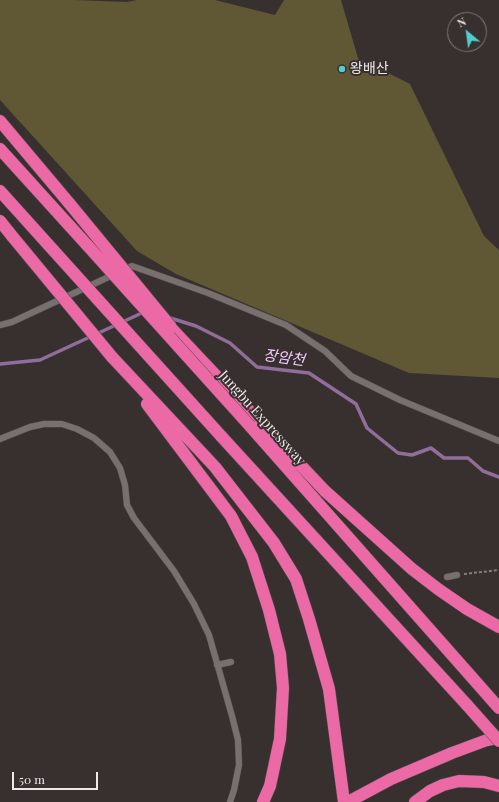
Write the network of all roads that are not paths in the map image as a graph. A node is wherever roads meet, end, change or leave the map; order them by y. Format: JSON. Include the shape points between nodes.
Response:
{"nodes":[{"id":1,"x":0,"y":122,"type":"edge"},
{"id":2,"x":0,"y":149,"type":"edge"},
{"id":3,"x":0,"y":191,"type":"edge"},
{"id":4,"x":0,"y":221,"type":"edge"},
{"id":5,"x":0,"y":325,"type":"edge"},
{"id":6,"x":112,"y":357,"type":"junction"},
{"id":7,"x":0,"y":439,"type":"edge"},
{"id":8,"x":499,"y":441,"type":"edge"},
{"id":9,"x":457,"y":575,"type":"road end"},
{"id":10,"x":447,"y":577,"type":"dead end"},
{"id":11,"x":499,"y":627,"type":"edge"},
{"id":12,"x":231,"y":662,"type":"dead end"},
{"id":13,"x":217,"y":666,"type":"junction"},
{"id":14,"x":496,"y":706,"type":"edge"},
{"id":15,"x":499,"y":738,"type":"edge"},
{"id":16,"x":499,"y":741,"type":"edge"},
{"id":17,"x":499,"y":786,"type":"edge"},
{"id":18,"x":230,"y":802,"type":"edge"},
{"id":19,"x":263,"y":802,"type":"edge"},
{"id":20,"x":344,"y":802,"type":"edge"},
{"id":21,"x":348,"y":802,"type":"edge"},
{"id":22,"x":415,"y":802,"type":"edge"}],
"edges":[{"from":1,"to":11,"type":"highway","bridge":true,"via":[[173,330],[325,491],[412,569],[466,609]]},
{"from":2,"to":14,"type":"highway","name":"Jungbu Expressway","bridge":true,"via":[[250,426]]},
{"from":3,"to":16,"type":"highway","bridge":true},
{"from":4,"to":6,"type":"highway","bridge":true},
{"from":5,"to":8,"type":"lane","via":[[12,322],[132,266],[286,325],[326,351],[351,376],[400,400]]},
{"from":6,"to":19,"type":"highway","via":[[231,516],[252,556],[280,654],[282,688],[280,739],[270,786]]},
{"from":6,"to":20,"type":"highway","via":[[215,466],[274,543],[296,579],[329,689]]},
{"from":7,"to":13,"type":"lane","via":[[30,427],[62,424],[94,438],[110,452],[120,468],[130,511],[174,571],[194,604],[209,635]]},
{"from":9,"to":10,"type":"lane"},
{"from":12,"to":13,"type":"lane"},
{"from":13,"to":18,"type":"lane","via":[[238,740],[239,765]]},
{"from":15,"to":21,"type":"highway","via":[[452,753],[391,779]]},
{"from":17,"to":22,"type":"highway","via":[[484,782],[459,781],[430,791]]}]}
